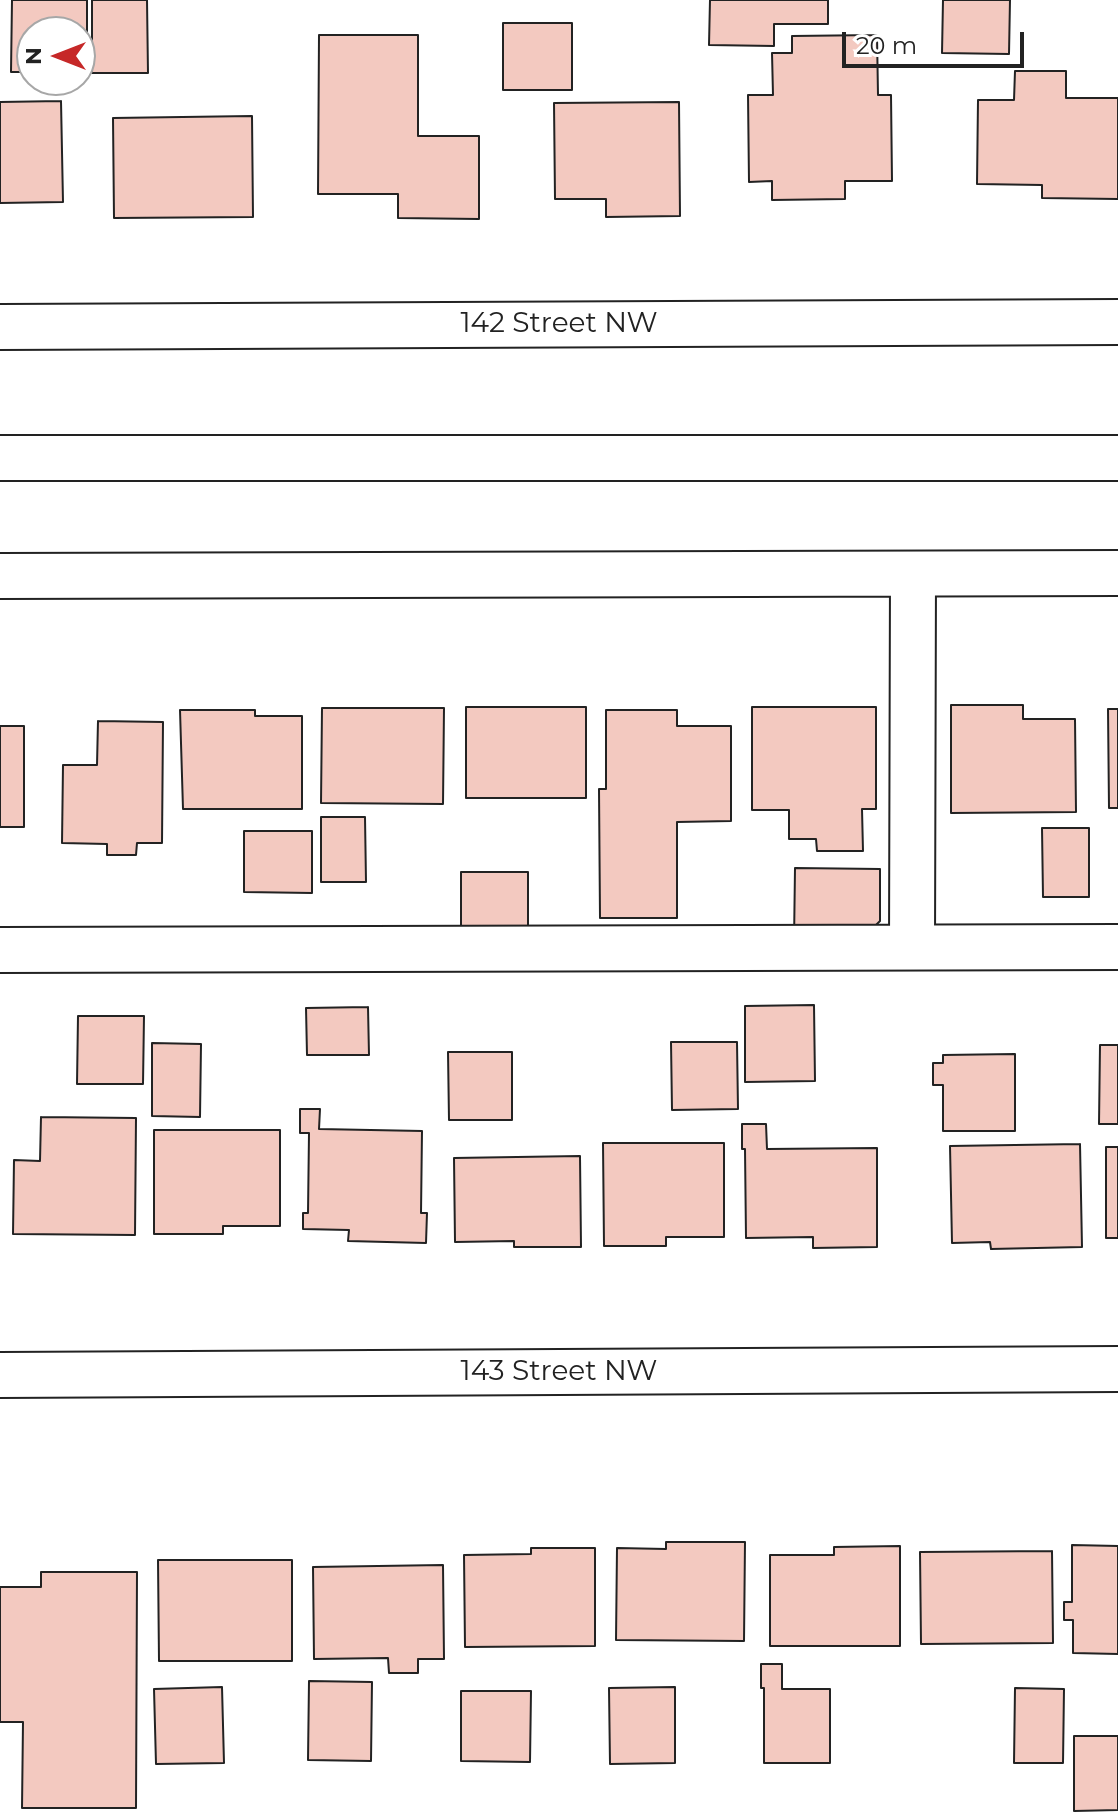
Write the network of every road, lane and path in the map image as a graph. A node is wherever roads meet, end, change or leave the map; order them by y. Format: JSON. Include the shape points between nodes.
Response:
{"nodes":[{"id":1,"x":1118,"y":322,"type":"edge"},
{"id":2,"x":0,"y":327,"type":"edge"},
{"id":3,"x":0,"y":458,"type":"edge"},
{"id":4,"x":1118,"y":458,"type":"edge"},
{"id":5,"x":1118,"y":573,"type":"edge"},
{"id":6,"x":913,"y":574,"type":"junction"},
{"id":7,"x":0,"y":576,"type":"edge"},
{"id":8,"x":912,"y":947,"type":"junction"},
{"id":9,"x":1118,"y":947,"type":"edge"},
{"id":10,"x":0,"y":950,"type":"edge"},
{"id":11,"x":1118,"y":1369,"type":"edge"},
{"id":12,"x":0,"y":1375,"type":"edge"}],
"edges":[{"from":1,"to":2,"type":"street","name":"142 Street NW"},
{"from":3,"to":4,"type":"street"},
{"from":5,"to":6,"type":"street"},
{"from":6,"to":7,"type":"street"},
{"from":6,"to":8,"type":"street"},
{"from":8,"to":9,"type":"street"},
{"from":8,"to":10,"type":"street"},
{"from":11,"to":12,"type":"street","name":"143 Street NW"}]}
